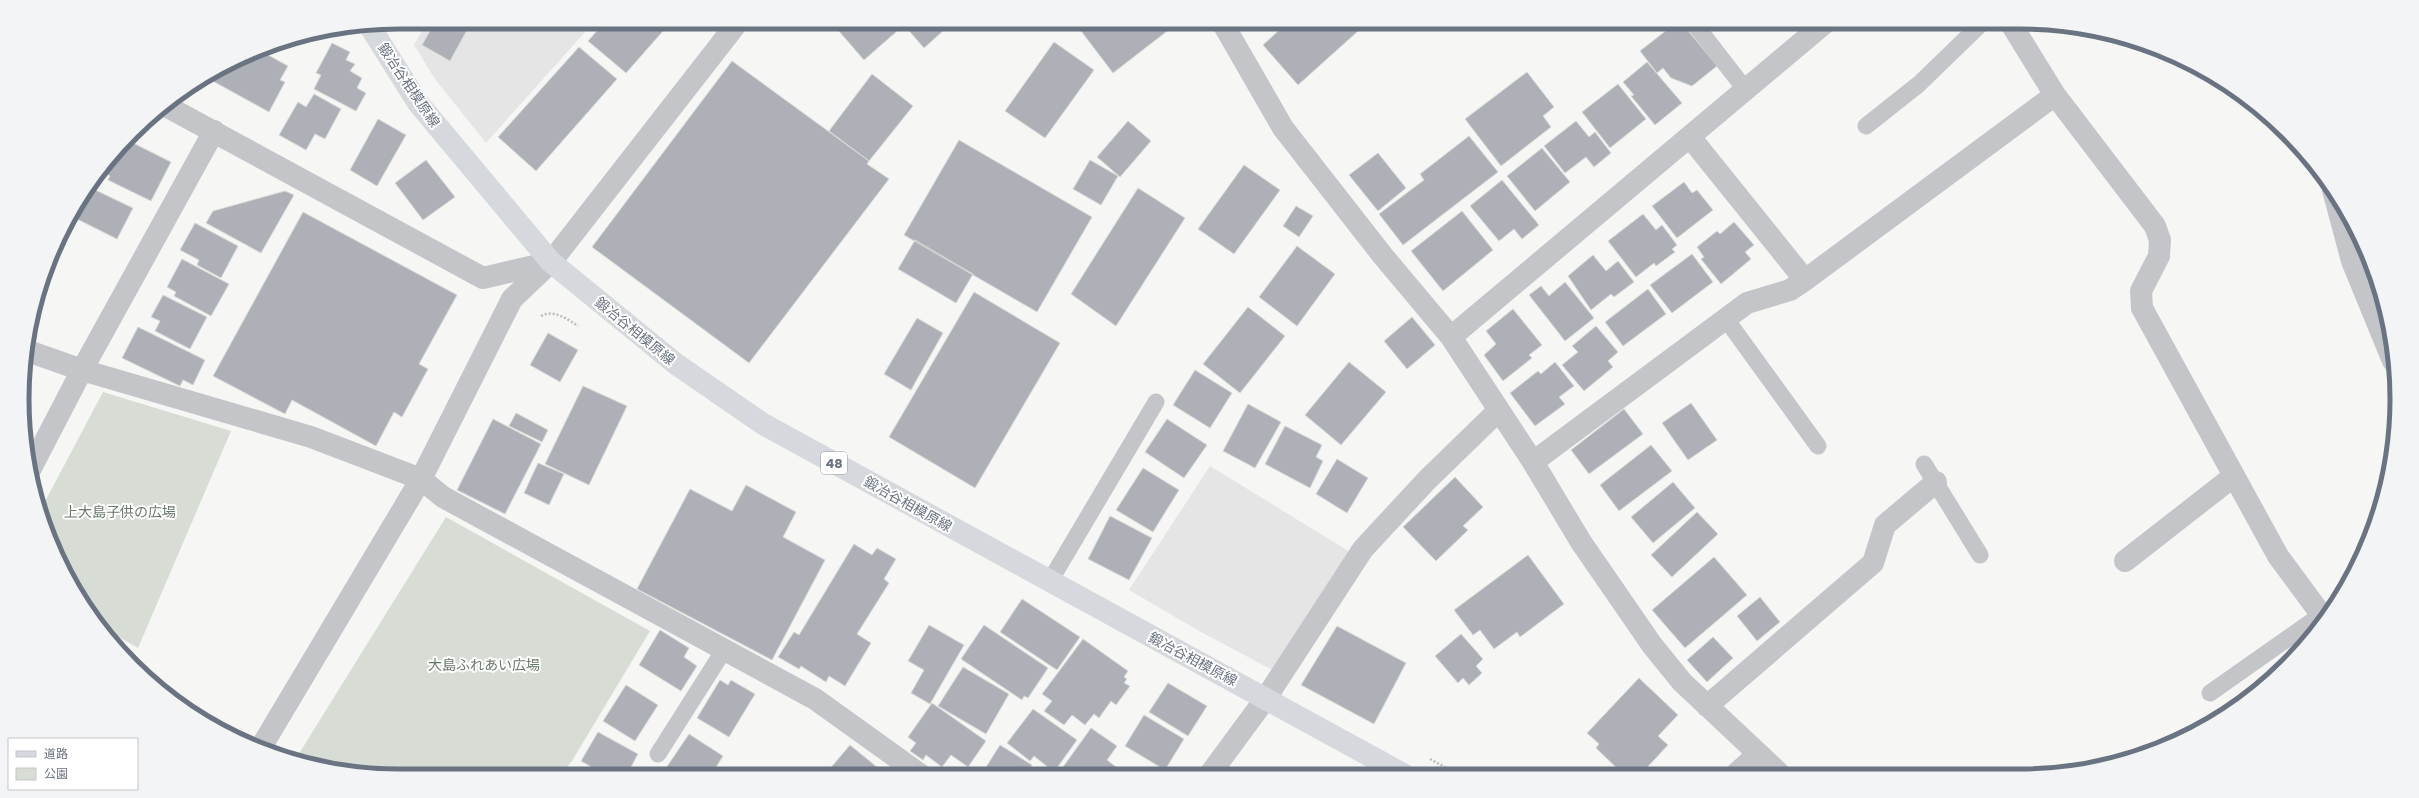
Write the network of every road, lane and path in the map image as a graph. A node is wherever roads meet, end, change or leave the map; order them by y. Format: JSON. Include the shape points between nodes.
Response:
{"nodes":[{"id":1,"x":733,"y":29,"type":"edge"},
{"id":2,"x":1226,"y":29,"type":"edge"},
{"id":3,"x":1698,"y":29,"type":"edge"},
{"id":4,"x":1818,"y":29,"type":"edge"},
{"id":5,"x":1976,"y":29,"type":"edge"},
{"id":6,"x":2014,"y":29,"type":"edge"},
{"id":7,"x":372,"y":30,"type":"edge"},
{"id":8,"x":1745,"y":89,"type":"junction"},
{"id":9,"x":2055,"y":95,"type":"junction"},
{"id":10,"x":170,"y":108,"type":"edge"},
{"id":11,"x":1866,"y":126,"type":"dead end"},
{"id":12,"x":214,"y":131,"type":"junction"},
{"id":13,"x":1690,"y":138,"type":"junction"},
{"id":14,"x":2339,"y":212,"type":"edge"},
{"id":15,"x":551,"y":262,"type":"junction"},
{"id":16,"x":1805,"y":280,"type":"junction"},
{"id":17,"x":1726,"y":319,"type":"junction"},
{"id":18,"x":1451,"y":337,"type":"junction"},
{"id":19,"x":2386,"y":343,"type":"edge"},
{"id":20,"x":32,"y":352,"type":"edge"},
{"id":21,"x":82,"y":370,"type":"junction"},
{"id":22,"x":1156,"y":402,"type":"dead end"},
{"id":23,"x":1498,"y":411,"type":"junction"},
{"id":24,"x":1818,"y":446,"type":"dead end"},
{"id":25,"x":34,"y":462,"type":"edge"},
{"id":26,"x":1533,"y":462,"type":"junction"},
{"id":27,"x":1924,"y":464,"type":"dead end"},
{"id":28,"x":2234,"y":476,"type":"junction"},
{"id":29,"x":421,"y":479,"type":"junction"},
{"id":30,"x":1936,"y":482,"type":"junction"},
{"id":31,"x":1980,"y":555,"type":"dead end"},
{"id":32,"x":2125,"y":561,"type":"dead end"},
{"id":33,"x":1050,"y":581,"type":"junction"},
{"id":34,"x":2321,"y":615,"type":"edge"},
{"id":35,"x":2318,"y":619,"type":"edge"},
{"id":36,"x":724,"y":650,"type":"junction"},
{"id":37,"x":2210,"y":693,"type":"dead end"},
{"id":38,"x":1266,"y":698,"type":"junction"},
{"id":39,"x":1707,"y":706,"type":"junction"},
{"id":40,"x":263,"y":743,"type":"edge"},
{"id":41,"x":658,"y":754,"type":"dead end"},
{"id":42,"x":1758,"y":754,"type":"junction"},
{"id":43,"x":913,"y":769,"type":"edge"},
{"id":44,"x":1214,"y":769,"type":"edge"},
{"id":45,"x":1394,"y":769,"type":"edge"},
{"id":46,"x":1742,"y":769,"type":"edge"},
{"id":47,"x":1775,"y":769,"type":"edge"}],
"edges":[{"from":1,"to":15,"type":"street"},
{"from":2,"to":18,"type":"street","via":[[1283,128],[1383,256]]},
{"from":3,"to":8,"type":"lane"},
{"from":4,"to":8,"type":"street"},
{"from":5,"to":11,"type":"lane","via":[[1919,84]]},
{"from":6,"to":9,"type":"street"},
{"from":7,"to":15,"type":"main road","name":"鍛冶谷相模原線","number":"48","via":[[418,103]]},
{"from":8,"to":13,"type":"street"},
{"from":9,"to":16,"type":"street"},
{"from":9,"to":28,"type":"street","via":[[2155,226],[2160,240],[2159,256],[2141,291],[2142,308]]},
{"from":10,"to":12,"type":"street"},
{"from":12,"to":15,"type":"street","via":[[483,278]]},
{"from":12,"to":21,"type":"street"},
{"from":13,"to":16,"type":"street"},
{"from":13,"to":18,"type":"street"},
{"from":14,"to":19,"type":"street","via":[[2352,261]]},
{"from":15,"to":29,"type":"street","via":[[512,299]]},
{"from":15,"to":33,"type":"main road","name":"鍛冶谷相模原線","number":"48","via":[[676,364],[763,424]]},
{"from":16,"to":17,"type":"street","via":[[1790,290],[1747,303]]},
{"from":17,"to":24,"type":"lane"},
{"from":17,"to":26,"type":"street"},
{"from":18,"to":23,"type":"street"},
{"from":20,"to":21,"type":"street"},
{"from":21,"to":25,"type":"street"},
{"from":21,"to":29,"type":"street","via":[[311,437]]},
{"from":22,"to":33,"type":"lane"},
{"from":23,"to":26,"type":"street"},
{"from":23,"to":38,"type":"street","via":[[1427,480],[1363,549]]},
{"from":26,"to":39,"type":"street","via":[[1582,542],[1652,644],[1682,682]]},
{"from":27,"to":30,"type":"lane"},
{"from":28,"to":32,"type":"street"},
{"from":28,"to":34,"type":"street","via":[[2278,556]]},
{"from":29,"to":36,"type":"street","via":[[443,496]]},
{"from":29,"to":40,"type":"street"},
{"from":30,"to":31,"type":"lane"},
{"from":30,"to":39,"type":"street","via":[[1885,525],[1873,563]]},
{"from":33,"to":38,"type":"main road","name":"鍛冶谷相模原線","number":"48"},
{"from":35,"to":37,"type":"lane"},
{"from":36,"to":41,"type":"lane"},
{"from":36,"to":43,"type":"street","via":[[815,699]]},
{"from":38,"to":44,"type":"street"},
{"from":38,"to":45,"type":"main road","name":"鍛冶谷相模原線","number":"48"},
{"from":39,"to":42,"type":"street"},
{"from":42,"to":46,"type":"street"},
{"from":42,"to":47,"type":"street"}]}
